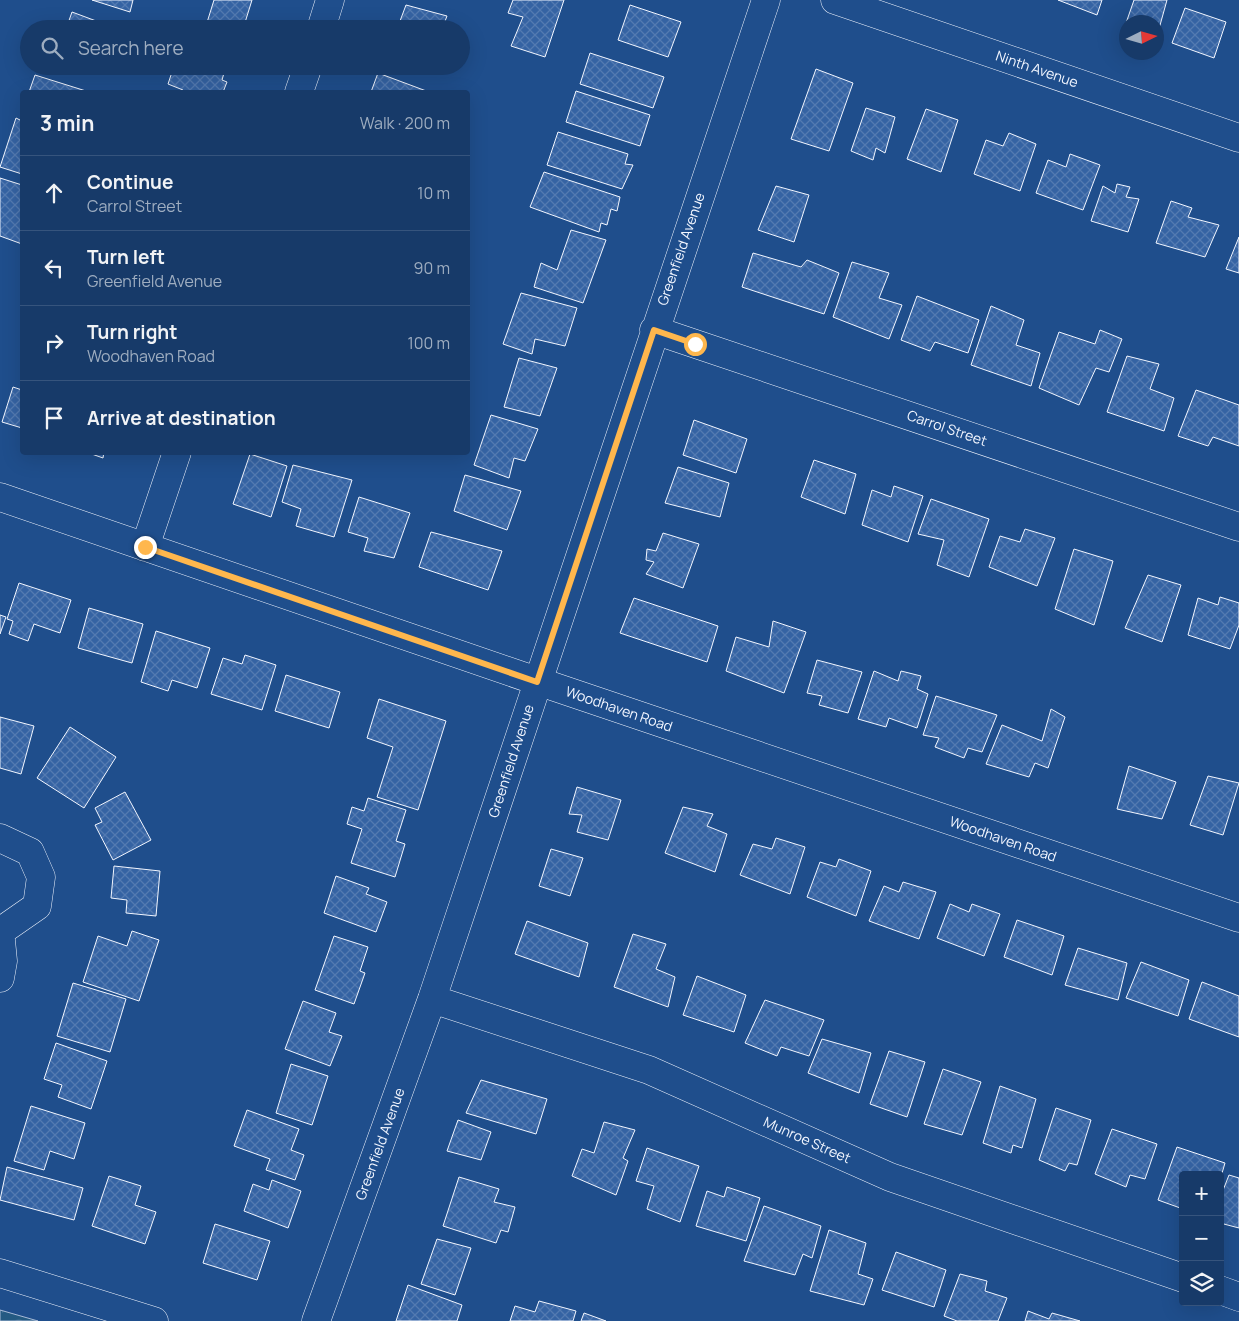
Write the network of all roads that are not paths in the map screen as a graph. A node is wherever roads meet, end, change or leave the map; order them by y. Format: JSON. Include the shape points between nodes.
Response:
{"nodes":[{"id":1,"x":330,"y":0,"type":"edge"},
{"id":2,"x":766,"y":0,"type":"edge"},
{"id":3,"x":835,"y":0,"type":"edge"},
{"id":4,"x":323,"y":20,"type":"edge"},
{"id":5,"x":305,"y":75,"type":"edge"},
{"id":6,"x":300,"y":90,"type":"edge"},
{"id":7,"x":1239,"y":138,"type":"edge"},
{"id":8,"x":654,"y":330,"type":"junction"},
{"id":9,"x":176,"y":455,"type":"edge"},
{"id":10,"x":0,"y":497,"type":"edge"},
{"id":11,"x":1239,"y":527,"type":"edge"},
{"id":12,"x":145,"y":547,"type":"junction"},
{"id":13,"x":537,"y":682,"type":"junction"},
{"id":14,"x":0,"y":838,"type":"edge"},
{"id":15,"x":1239,"y":918,"type":"edge"},
{"id":16,"x":0,"y":930,"type":"edge"},
{"id":17,"x":0,"y":978,"type":"edge"},
{"id":18,"x":432,"y":999,"type":"junction"},
{"id":19,"x":0,"y":1273,"type":"edge"},
{"id":20,"x":1179,"y":1277,"type":"edge"},
{"id":21,"x":1224,"y":1291,"type":"edge"},
{"id":22,"x":1239,"y":1297,"type":"edge"},
{"id":23,"x":154,"y":1321,"type":"edge"},
{"id":24,"x":316,"y":1321,"type":"edge"}],
"edges":[{"from":1,"to":4,"type":"street"},
{"from":2,"to":8,"type":"street","name":"Greenfield Avenue"},
{"from":3,"to":7,"type":"street","name":"Ninth Avenue"},
{"from":5,"to":6,"type":"street"},
{"from":8,"to":11,"type":"street","name":"Carrol Street"},
{"from":8,"to":13,"type":"street","name":"Greenfield Avenue"},
{"from":9,"to":12,"type":"street"},
{"from":10,"to":12,"type":"street","name":"Woodhaven Road"},
{"from":12,"to":13,"type":"street","name":"Woodhaven Road"},
{"from":13,"to":15,"type":"street","name":"Woodhaven Road"},
{"from":13,"to":18,"type":"street","name":"Greenfield Avenue"},
{"from":14,"to":16,"type":"street","via":[[30,852],[41,877],[37,906]]},
{"from":16,"to":17,"type":"street","via":[[3,961]]},
{"from":18,"to":20,"type":"street","name":"Munroe Street","via":[[648,1070],[890,1177]]},
{"from":18,"to":24,"type":"street","name":"Greenfield Avenue"},
{"from":19,"to":23,"type":"street"},
{"from":21,"to":22,"type":"street"}]}
